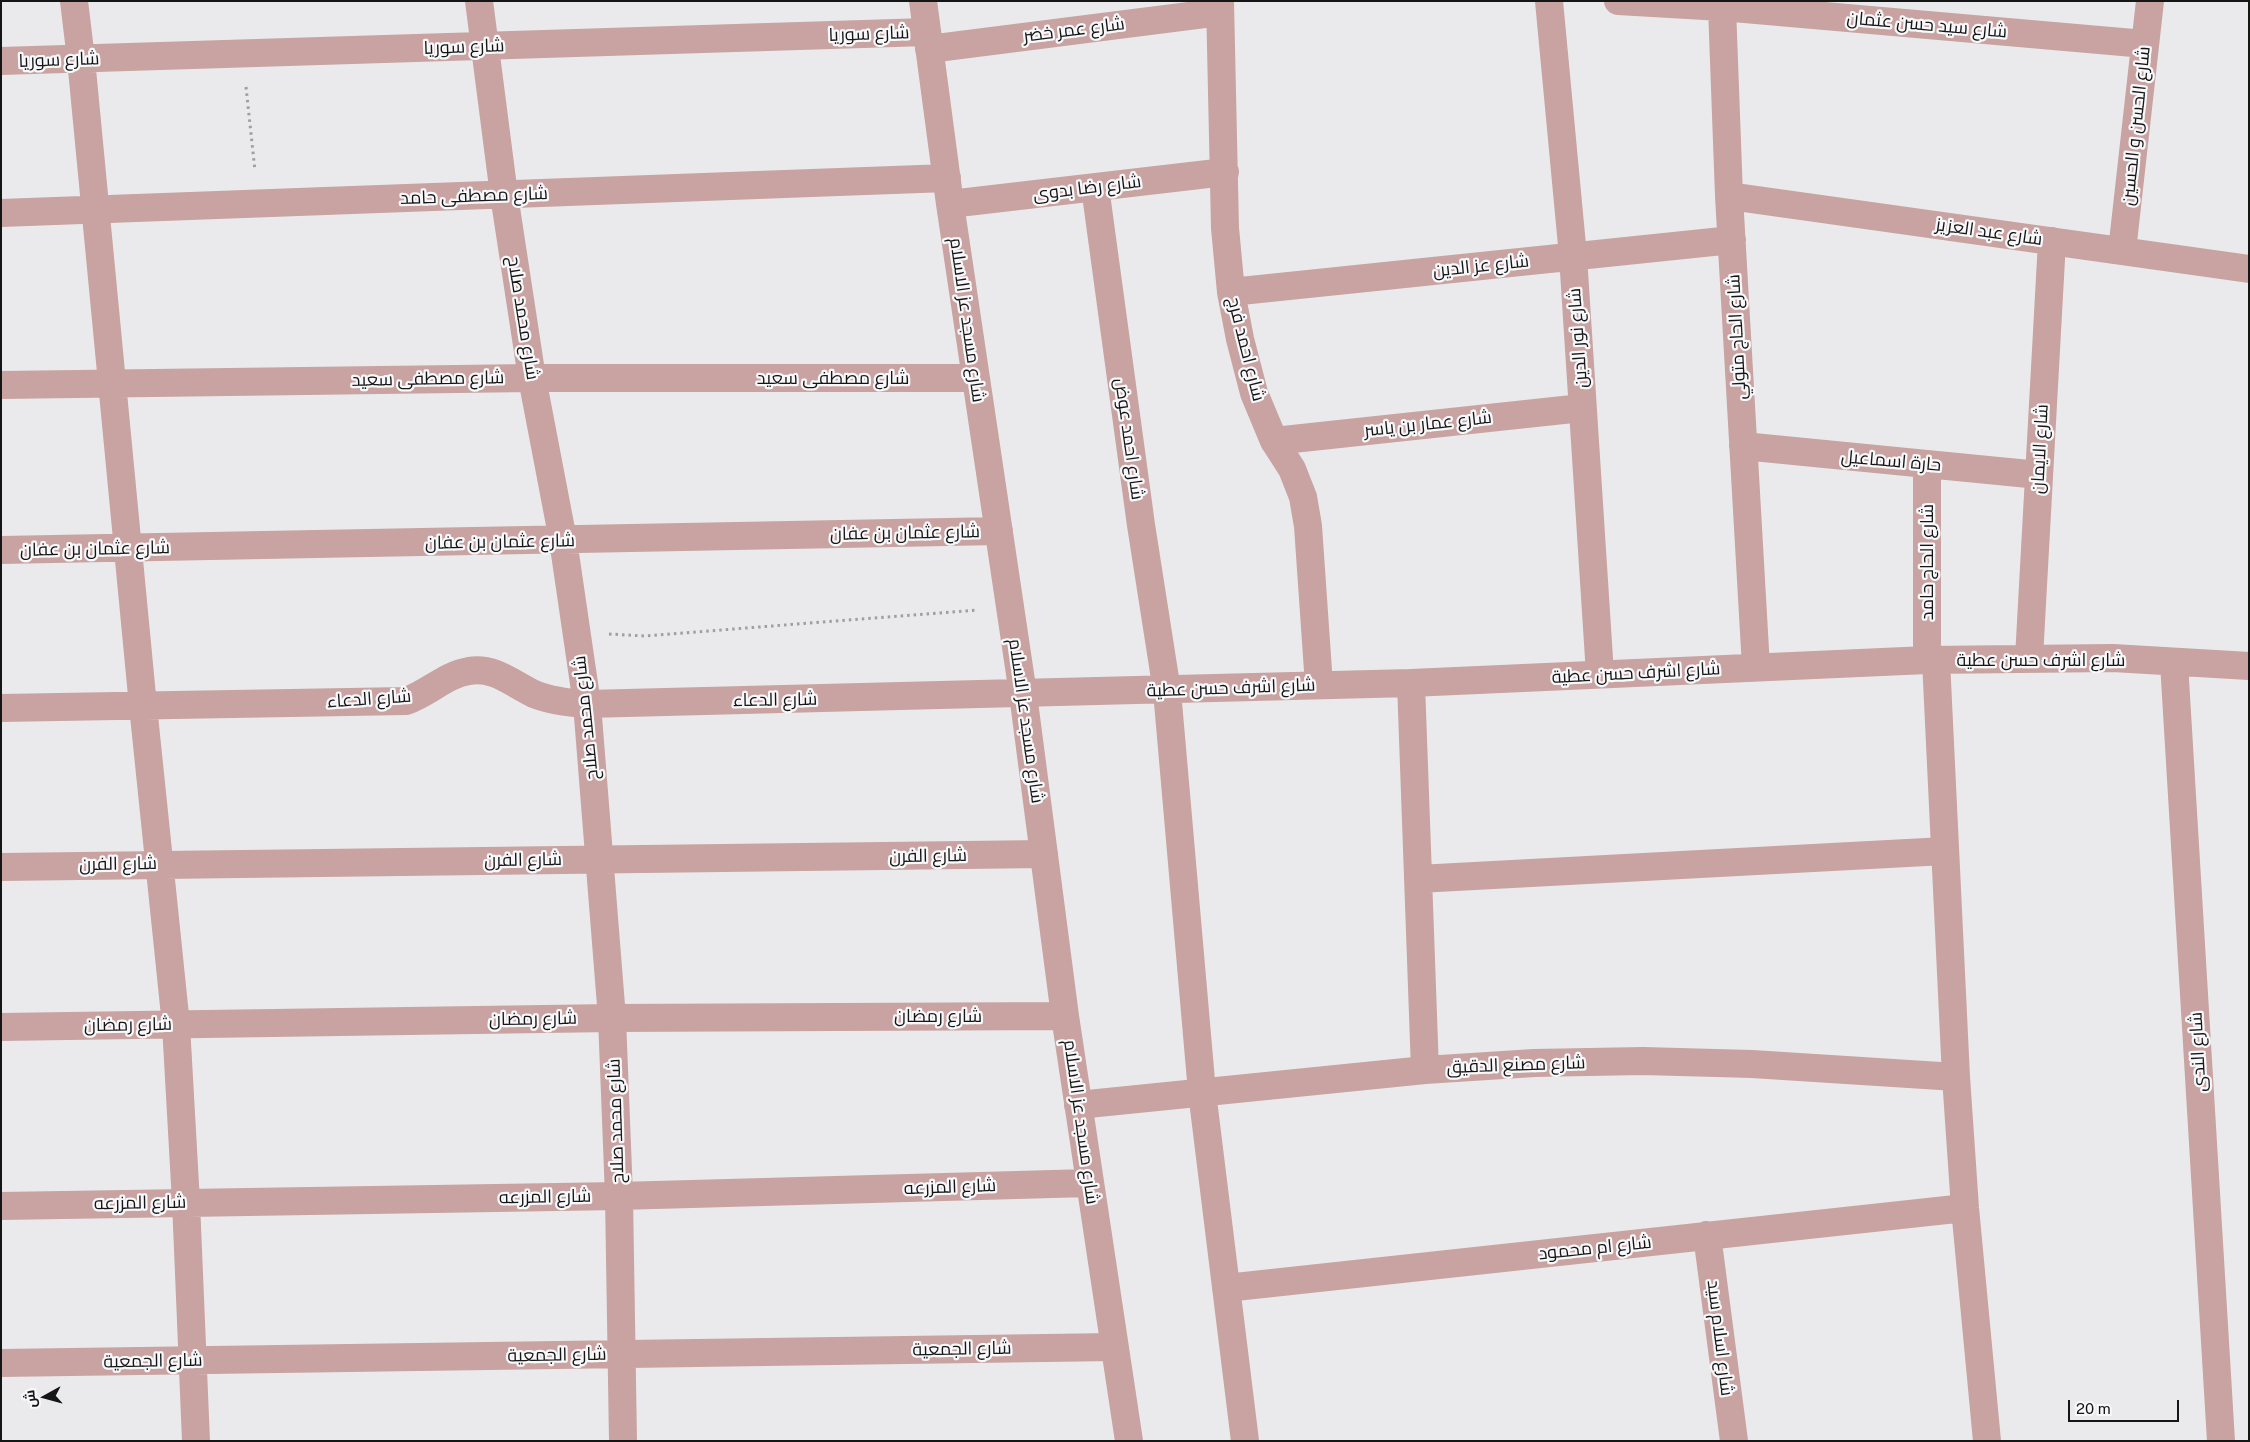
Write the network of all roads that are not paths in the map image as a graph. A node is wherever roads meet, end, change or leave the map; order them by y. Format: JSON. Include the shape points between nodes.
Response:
{"nodes":[{"id":1,"x":74,"y":1,"type":"edge"},
{"id":2,"x":479,"y":1,"type":"edge"},
{"id":3,"x":923,"y":1,"type":"edge"},
{"id":4,"x":1549,"y":1,"type":"edge"},
{"id":5,"x":1618,"y":1,"type":"edge"},
{"id":6,"x":2150,"y":1,"type":"edge"},
{"id":7,"x":1220,"y":6,"type":"edge"},
{"id":8,"x":1722,"y":7,"type":"junction"},
{"id":9,"x":1919,"y":13,"type":"edge"},
{"id":10,"x":928,"y":41,"type":"junction"},
{"id":11,"x":2146,"y":44,"type":"junction"},
{"id":12,"x":485,"y":46,"type":"junction"},
{"id":13,"x":82,"y":59,"type":"junction"},
{"id":14,"x":1,"y":61,"type":"edge"},
{"id":15,"x":1225,"y":172,"type":"junction"},
{"id":16,"x":1095,"y":187,"type":"junction"},
{"id":17,"x":948,"y":191,"type":"junction"},
{"id":18,"x":504,"y":195,"type":"junction"},
{"id":19,"x":1729,"y":196,"type":"junction"},
{"id":20,"x":96,"y":209,"type":"junction"},
{"id":21,"x":1,"y":213,"type":"edge"},
{"id":22,"x":1732,"y":240,"type":"junction"},
{"id":23,"x":2052,"y":241,"type":"junction"},
{"id":24,"x":2122,"y":251,"type":"junction"},
{"id":25,"x":1573,"y":256,"type":"junction"},
{"id":26,"x":2249,"y":269,"type":"edge"},
{"id":27,"x":1231,"y":292,"type":"junction"},
{"id":28,"x":532,"y":378,"type":"junction"},
{"id":29,"x":975,"y":378,"type":"junction"},
{"id":30,"x":112,"y":384,"type":"junction"},
{"id":31,"x":1,"y":385,"type":"edge"},
{"id":32,"x":1582,"y":408,"type":"junction"},
{"id":33,"x":1274,"y":441,"type":"junction"},
{"id":34,"x":1743,"y":446,"type":"junction"},
{"id":35,"x":1927,"y":464,"type":"junction"},
{"id":36,"x":2039,"y":475,"type":"junction"},
{"id":37,"x":999,"y":531,"type":"junction"},
{"id":38,"x":563,"y":540,"type":"junction"},
{"id":39,"x":128,"y":548,"type":"junction"},
{"id":40,"x":1,"y":550,"type":"edge"},
{"id":41,"x":2029,"y":658,"type":"junction"},
{"id":42,"x":1932,"y":660,"type":"junction"},
{"id":43,"x":2174,"y":663,"type":"junction"},
{"id":44,"x":2249,"y":666,"type":"edge"},
{"id":45,"x":1756,"y":667,"type":"junction"},
{"id":46,"x":1600,"y":674,"type":"junction"},
{"id":47,"x":1411,"y":683,"type":"junction"},
{"id":48,"x":1319,"y":686,"type":"junction"},
{"id":49,"x":1167,"y":690,"type":"junction"},
{"id":50,"x":1023,"y":694,"type":"junction"},
{"id":51,"x":587,"y":704,"type":"junction"},
{"id":52,"x":143,"y":706,"type":"junction"},
{"id":53,"x":1,"y":708,"type":"edge"},
{"id":54,"x":1945,"y":851,"type":"junction"},
{"id":55,"x":1044,"y":854,"type":"junction"},
{"id":56,"x":600,"y":859,"type":"junction"},
{"id":57,"x":159,"y":864,"type":"junction"},
{"id":58,"x":1,"y":867,"type":"edge"},
{"id":59,"x":1418,"y":879,"type":"junction"},
{"id":60,"x":1065,"y":1016,"type":"junction"},
{"id":61,"x":612,"y":1018,"type":"junction"},
{"id":62,"x":176,"y":1025,"type":"junction"},
{"id":63,"x":1,"y":1027,"type":"edge"},
{"id":64,"x":1425,"y":1070,"type":"junction"},
{"id":65,"x":1956,"y":1077,"type":"junction"},
{"id":66,"x":1202,"y":1092,"type":"junction"},
{"id":67,"x":1078,"y":1105,"type":"junction"},
{"id":68,"x":1089,"y":1183,"type":"junction"},
{"id":69,"x":619,"y":1196,"type":"junction"},
{"id":70,"x":186,"y":1202,"type":"junction"},
{"id":71,"x":1,"y":1206,"type":"edge"},
{"id":72,"x":1965,"y":1208,"type":"junction"},
{"id":73,"x":1707,"y":1235,"type":"junction"},
{"id":74,"x":1226,"y":1288,"type":"junction"},
{"id":75,"x":1114,"y":1347,"type":"junction"},
{"id":76,"x":621,"y":1354,"type":"junction"},
{"id":77,"x":193,"y":1360,"type":"junction"},
{"id":78,"x":1,"y":1363,"type":"edge"},
{"id":79,"x":196,"y":1441,"type":"edge"},
{"id":80,"x":623,"y":1441,"type":"edge"},
{"id":81,"x":1129,"y":1441,"type":"edge"},
{"id":82,"x":1245,"y":1441,"type":"edge"},
{"id":83,"x":1734,"y":1441,"type":"edge"},
{"id":84,"x":1987,"y":1441,"type":"edge"},
{"id":85,"x":2221,"y":1441,"type":"edge"}],
"edges":[{"from":1,"to":13,"type":"street"},
{"from":2,"to":12,"type":"street","name":"شارع محمد صلاح"},
{"from":3,"to":10,"type":"street","name":"شارع مسجد عز الاسلام"},
{"from":4,"to":25,"type":"street","name":"شارع نور الدين"},
{"from":5,"to":8,"type":"street","name":"شارع سيد حسن عثمان"},
{"from":6,"to":11,"type":"street","name":"شارع الحسن و الحسين"},
{"from":7,"to":10,"type":"street","name":"شارع عمر خضر"},
{"from":7,"to":15,"type":"street","name":"شارع احمد فرج"},
{"from":8,"to":9,"type":"street","name":"شارع سيد حسن عثمان"},
{"from":8,"to":19,"type":"street","name":"شارع الحاج متولي"},
{"from":9,"to":11,"type":"street","name":"شارع سيد حسن عثمان"},
{"from":10,"to":12,"type":"street","name":"شارع سوريا"},
{"from":10,"to":17,"type":"street","name":"شارع مسجد عز الاسلام"},
{"from":11,"to":24,"type":"street","name":"شارع الحسن و الحسين"},
{"from":12,"to":13,"type":"street","name":"شارع سوريا"},
{"from":12,"to":18,"type":"street","name":"شارع محمد صلاح"},
{"from":13,"to":14,"type":"street","name":"شارع سوريا"},
{"from":13,"to":20,"type":"street"},
{"from":15,"to":16,"type":"street","name":"شارع رضا بدوى"},
{"from":15,"to":27,"type":"street","name":"شارع احمد فرج","via":[[1225,228]]},
{"from":16,"to":17,"type":"street","name":"شارع رضا بدوى"},
{"from":16,"to":49,"type":"street","name":"شارع احمد عوض","via":[[1136,495]]},
{"from":17,"to":18,"type":"street","name":"شارع مصطفى حامد"},
{"from":17,"to":29,"type":"street","name":"شارع مسجد عز الاسلام"},
{"from":18,"to":20,"type":"street","name":"شارع مصطفى حامد"},
{"from":18,"to":28,"type":"street","name":"شارع محمد صلاح"},
{"from":19,"to":22,"type":"street","name":"شارع الحاج متولي"},
{"from":19,"to":23,"type":"street","name":"شارع عبد العزيز"},
{"from":20,"to":21,"type":"street","name":"شارع مصطفى حامد"},
{"from":20,"to":30,"type":"street"},
{"from":22,"to":25,"type":"street","name":"شارع عز الدين"},
{"from":22,"to":34,"type":"street","name":"شارع الحاج متولي"},
{"from":23,"to":24,"type":"street","name":"شارع عبد العزيز"},
{"from":23,"to":36,"type":"street","name":"شارع الايمان"},
{"from":24,"to":26,"type":"street","name":"شارع عبد العزيز"},
{"from":25,"to":27,"type":"street","name":"شارع عز الدين"},
{"from":25,"to":32,"type":"street","name":"شارع نور الدين"},
{"from":27,"to":33,"type":"street","name":"شارع احمد فرج","via":[[1254,393]]},
{"from":28,"to":29,"type":"street","name":"شارع مصطفى سعيد"},
{"from":28,"to":30,"type":"street","name":"شارع مصطفى سعيد"},
{"from":28,"to":38,"type":"street","name":"شارع محمد صلاح"},
{"from":29,"to":37,"type":"street","name":"شارع مسجد عز الاسلام"},
{"from":30,"to":31,"type":"street","name":"شارع مصطفى سعيد"},
{"from":30,"to":39,"type":"street"},
{"from":32,"to":33,"type":"street","name":"شارع عمار بن ياسر"},
{"from":32,"to":46,"type":"street","name":"شارع نور الدين"},
{"from":33,"to":48,"type":"street","name":"شارع احمد فرج","via":[[1292,469],[1303,497],[1308,526]]},
{"from":34,"to":35,"type":"street","name":"حارة اسماعيل"},
{"from":34,"to":45,"type":"street","name":"شارع الحاج متولي"},
{"from":35,"to":36,"type":"street","name":"حارة اسماعيل"},
{"from":35,"to":42,"type":"street","name":"شارع الحاج حامد"},
{"from":36,"to":41,"type":"street","name":"شارع الايمان"},
{"from":37,"to":38,"type":"street","name":"شارع عثمان بن عفان"},
{"from":37,"to":50,"type":"street","name":"شارع مسجد عز الاسلام"},
{"from":38,"to":39,"type":"street","name":"شارع عثمان بن عفان"},
{"from":38,"to":51,"type":"street","name":"شارع محمد صلاح"},
{"from":39,"to":40,"type":"street","name":"شارع عثمان بن عفان"},
{"from":39,"to":52,"type":"street"},
{"from":41,"to":42,"type":"street","name":"شارع اشرف حسن عطية"},
{"from":41,"to":43,"type":"street","name":"شارع اشرف حسن عطية","via":[[2113,658]]},
{"from":42,"to":45,"type":"street","name":"شارع اشرف حسن عطية"},
{"from":42,"to":54,"type":"street","name":"شارع الحاج حامد"},
{"from":43,"to":44,"type":"street","name":"شارع اشرف حسن عطية"},
{"from":43,"to":85,"type":"street","name":"شارع الندى"},
{"from":45,"to":46,"type":"street","name":"شارع اشرف حسن عطية"},
{"from":46,"to":47,"type":"street","name":"شارع اشرف حسن عطية"},
{"from":47,"to":48,"type":"street","name":"شارع اشرف حسن عطية"},
{"from":47,"to":59,"type":"street"},
{"from":48,"to":49,"type":"street","name":"شارع اشرف حسن عطية"},
{"from":49,"to":50,"type":"street","name":"شارع اشرف حسن عطية"},
{"from":49,"to":66,"type":"street","name":"شارع احمد عوض"},
{"from":50,"to":51,"type":"street","name":"شارع الدعاء"},
{"from":50,"to":55,"type":"street","name":"شارع مسجد عز الاسلام"},
{"from":51,"to":52,"type":"street","name":"شارع الدعاء","via":[[561,702],[534,694],[491,672],[471,670],[451,676],[421,696],[406,701]]},
{"from":51,"to":56,"type":"street","name":"شارع محمد صلاح"},
{"from":52,"to":53,"type":"street","name":"شارع الدعاء"},
{"from":52,"to":57,"type":"street"},
{"from":54,"to":59,"type":"street"},
{"from":54,"to":65,"type":"street","name":"شارع الحاج حامد"},
{"from":55,"to":56,"type":"street","name":"شارع الفرن"},
{"from":55,"to":60,"type":"street","name":"شارع مسجد عز الاسلام"},
{"from":56,"to":57,"type":"street","name":"شارع الفرن"},
{"from":56,"to":61,"type":"street","name":"شارع محمد صلاح"},
{"from":57,"to":58,"type":"street","name":"شارع الفرن"},
{"from":57,"to":62,"type":"street"},
{"from":59,"to":64,"type":"street"},
{"from":60,"to":61,"type":"street","name":"شارع رمضان"},
{"from":60,"to":67,"type":"street","name":"شارع مسجد عز الاسلام"},
{"from":61,"to":62,"type":"street","name":"شارع رمضان"},
{"from":61,"to":69,"type":"street","name":"شارع محمد صلاح"},
{"from":62,"to":63,"type":"street","name":"شارع رمضان"},
{"from":62,"to":70,"type":"street"},
{"from":64,"to":65,"type":"street","name":"شارع مصنع الدقيق","via":[[1643,1061],[1752,1064]]},
{"from":64,"to":66,"type":"street","name":"شارع مصنع الدقيق"},
{"from":65,"to":72,"type":"street","name":"شارع الحاج حامد"},
{"from":66,"to":67,"type":"street","name":"شارع مصنع الدقيق"},
{"from":66,"to":74,"type":"street","name":"شارع احمد عوض"},
{"from":67,"to":68,"type":"street","name":"شارع مسجد عز الاسلام"},
{"from":68,"to":69,"type":"street","name":"شارع المزرعه"},
{"from":68,"to":75,"type":"street","name":"شارع مسجد عز الاسلام"},
{"from":69,"to":70,"type":"street","name":"شارع المزرعه"},
{"from":69,"to":76,"type":"street","name":"شارع محمد صلاح"},
{"from":70,"to":71,"type":"street","name":"شارع المزرعه"},
{"from":70,"to":77,"type":"street"},
{"from":72,"to":73,"type":"street","name":"شارع ام محمود"},
{"from":72,"to":84,"type":"street","name":"شارع الحاج حامد"},
{"from":73,"to":74,"type":"street","name":"شارع ام محمود"},
{"from":73,"to":83,"type":"street","name":"شارع اسلام سيد"},
{"from":74,"to":82,"type":"street","name":"شارع احمد عوض"},
{"from":75,"to":76,"type":"street","name":"شارع الجمعية"},
{"from":75,"to":81,"type":"street","name":"شارع مسجد عز الاسلام"},
{"from":76,"to":77,"type":"street","name":"شارع الجمعية"},
{"from":76,"to":80,"type":"street","name":"شارع محمد صلاح"},
{"from":77,"to":78,"type":"street","name":"شارع الجمعية"},
{"from":77,"to":79,"type":"street"}]}
